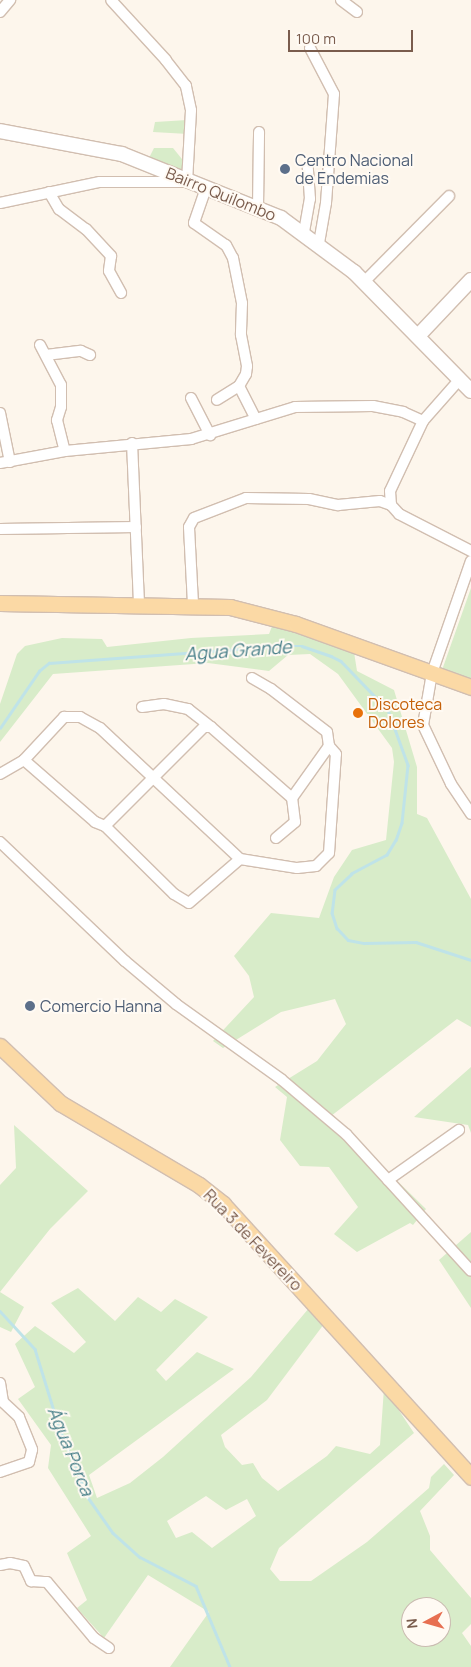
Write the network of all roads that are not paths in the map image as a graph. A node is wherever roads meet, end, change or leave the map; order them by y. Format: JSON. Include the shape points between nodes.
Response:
{"nodes":[{"id":1,"x":10,"y":0,"type":"edge"},
{"id":2,"x":111,"y":0,"type":"edge"},
{"id":3,"x":341,"y":0,"type":"edge"},
{"id":4,"x":0,"y":12,"type":"edge"},
{"id":5,"x":357,"y":12,"type":"dead end"},
{"id":6,"x":310,"y":48,"type":"dead end"},
{"id":7,"x":0,"y":130,"type":"edge"},
{"id":8,"x":259,"y":132,"type":"dead end"},
{"id":9,"x":308,"y":167,"type":"dead end"},
{"id":10,"x":187,"y":182,"type":"junction"},
{"id":11,"x":206,"y":188,"type":"junction"},
{"id":12,"x":49,"y":192,"type":"junction"},
{"id":13,"x":449,"y":196,"type":"dead end"},
{"id":14,"x":0,"y":203,"type":"edge"},
{"id":15,"x":258,"y":207,"type":"junction"},
{"id":16,"x":304,"y":232,"type":"junction"},
{"id":17,"x":319,"y":243,"type":"junction"},
{"id":18,"x":471,"y":280,"type":"edge"},
{"id":19,"x":364,"y":282,"type":"junction"},
{"id":20,"x":121,"y":293,"type":"dead end"},
{"id":21,"x":418,"y":336,"type":"junction"},
{"id":22,"x":40,"y":345,"type":"dead end"},
{"id":23,"x":46,"y":355,"type":"junction"},
{"id":24,"x":90,"y":355,"type":"dead end"},
{"id":25,"x":460,"y":379,"type":"junction"},
{"id":26,"x":239,"y":386,"type":"junction"},
{"id":27,"x":471,"y":391,"type":"edge"},
{"id":28,"x":191,"y":398,"type":"dead end"},
{"id":29,"x":217,"y":400,"type":"dead end"},
{"id":30,"x":0,"y":413,"type":"edge"},
{"id":31,"x":256,"y":419,"type":"junction"},
{"id":32,"x":423,"y":421,"type":"junction"},
{"id":33,"x":210,"y":436,"type":"junction"},
{"id":34,"x":132,"y":443,"type":"junction"},
{"id":35,"x":65,"y":451,"type":"junction"},
{"id":36,"x":5,"y":462,"type":"edge"},
{"id":37,"x":391,"y":505,"type":"junction"},
{"id":38,"x":136,"y":527,"type":"junction"},
{"id":39,"x":0,"y":529,"type":"edge"},
{"id":40,"x":471,"y":551,"type":"edge"},
{"id":41,"x":471,"y":561,"type":"edge"},
{"id":42,"x":0,"y":603,"type":"edge"},
{"id":43,"x":139,"y":603,"type":"junction"},
{"id":44,"x":193,"y":604,"type":"junction"},
{"id":45,"x":432,"y":673,"type":"junction"},
{"id":46,"x":252,"y":678,"type":"dead end"},
{"id":47,"x":471,"y":687,"type":"edge"},
{"id":48,"x":142,"y":706,"type":"dead end"},
{"id":49,"x":211,"y":727,"type":"junction"},
{"id":50,"x":329,"y":746,"type":"junction"},
{"id":51,"x":24,"y":760,"type":"junction"},
{"id":52,"x":0,"y":774,"type":"edge"},
{"id":53,"x":154,"y":777,"type":"junction"},
{"id":54,"x":292,"y":798,"type":"junction"},
{"id":55,"x":471,"y":814,"type":"edge"},
{"id":56,"x":105,"y":826,"type":"junction"},
{"id":57,"x":276,"y":838,"type":"dead end"},
{"id":58,"x":0,"y":842,"type":"edge"},
{"id":59,"x":240,"y":859,"type":"junction"},
{"id":60,"x":0,"y":1046,"type":"edge"},
{"id":61,"x":459,"y":1130,"type":"dead end"},
{"id":62,"x":388,"y":1180,"type":"junction"},
{"id":63,"x":471,"y":1271,"type":"edge"},
{"id":64,"x":0,"y":1383,"type":"edge"},
{"id":65,"x":0,"y":1472,"type":"edge"},
{"id":66,"x":471,"y":1477,"type":"edge"},
{"id":67,"x":0,"y":1565,"type":"edge"},
{"id":68,"x":108,"y":1648,"type":"dead end"}],
"edges":[{"from":1,"to":4,"type":"street"},
{"from":2,"to":10,"type":"street","via":[[186,86],[191,110]]},
{"from":3,"to":5,"type":"street"},
{"from":6,"to":17,"type":"street","via":[[334,94],[326,204]]},
{"from":7,"to":10,"type":"street","name":"Bairro Quilombo","via":[[122,154]]},
{"from":8,"to":15,"type":"street"},
{"from":9,"to":16,"type":"street","via":[[310,199]]},
{"from":10,"to":11,"type":"street","name":"Bairro Quilombo"},
{"from":10,"to":12,"type":"street","via":[[118,180]]},
{"from":11,"to":15,"type":"street","name":"Bairro Quilombo"},
{"from":11,"to":26,"type":"street","via":[[194,223],[226,245],[233,258],[239,284],[243,316],[241,335],[247,366]]},
{"from":12,"to":14,"type":"street"},
{"from":12,"to":20,"type":"street","via":[[59,209],[86,229],[111,256],[109,271]]},
{"from":13,"to":19,"type":"street"},
{"from":15,"to":16,"type":"street","name":"Bairro Quilombo"},
{"from":16,"to":17,"type":"street","name":"Bairro Quilombo"},
{"from":17,"to":19,"type":"street","name":"Bairro Quilombo"},
{"from":18,"to":21,"type":"street"},
{"from":19,"to":21,"type":"street","name":"Bairro Quilombo"},
{"from":21,"to":25,"type":"street","name":"Bairro Quilombo"},
{"from":22,"to":23,"type":"street"},
{"from":23,"to":24,"type":"street","via":[[81,351]]},
{"from":23,"to":35,"type":"street","via":[[61,385],[62,407],[57,420]]},
{"from":25,"to":27,"type":"street","name":"Bairro Quilombo"},
{"from":25,"to":32,"type":"street"},
{"from":26,"to":29,"type":"street"},
{"from":26,"to":31,"type":"street"},
{"from":28,"to":33,"type":"street"},
{"from":30,"to":36,"type":"street"},
{"from":31,"to":32,"type":"street","via":[[295,407],[342,404],[404,412]]},
{"from":31,"to":33,"type":"street"},
{"from":32,"to":37,"type":"street","via":[[390,491]]},
{"from":33,"to":34,"type":"street"},
{"from":34,"to":35,"type":"street"},
{"from":34,"to":38,"type":"street"},
{"from":35,"to":36,"type":"street"},
{"from":37,"to":40,"type":"street","via":[[400,514]]},
{"from":37,"to":44,"type":"street","via":[[380,501],[338,505],[309,500],[246,498],[194,518],[189,527]]},
{"from":38,"to":39,"type":"street"},
{"from":38,"to":43,"type":"street"},
{"from":41,"to":45,"type":"street"},
{"from":42,"to":43,"type":"main road"},
{"from":43,"to":44,"type":"main road"},
{"from":44,"to":45,"type":"main road","via":[[230,607],[296,624]]},
{"from":45,"to":47,"type":"main road"},
{"from":45,"to":55,"type":"street","via":[[424,725],[451,784]]},
{"from":46,"to":50,"type":"street","via":[[271,688],[327,732]]},
{"from":48,"to":49,"type":"street","via":[[164,704],[188,709]]},
{"from":49,"to":53,"type":"street","via":[[204,727]]},
{"from":49,"to":54,"type":"street"},
{"from":50,"to":54,"type":"street"},
{"from":50,"to":59,"type":"street","via":[[336,754],[329,853],[316,866],[297,868]]},
{"from":51,"to":52,"type":"street"},
{"from":51,"to":53,"type":"street","via":[[64,717],[80,717],[100,728]]},
{"from":51,"to":56,"type":"street","via":[[95,822]]},
{"from":53,"to":56,"type":"street"},
{"from":53,"to":59,"type":"street"},
{"from":54,"to":57,"type":"street","via":[[295,822]]},
{"from":56,"to":59,"type":"street","via":[[174,894],[189,903]]},
{"from":58,"to":62,"type":"street","via":[[125,961],[176,1004],[289,1086],[346,1134]]},
{"from":60,"to":66,"type":"main road","name":"Rua 3 de Fevereiro","via":[[60,1103],[199,1185],[223,1204]]},
{"from":61,"to":62,"type":"street"},
{"from":62,"to":63,"type":"street"},
{"from":64,"to":65,"type":"street","via":[[3,1402],[19,1417],[32,1450],[29,1462]]},
{"from":67,"to":68,"type":"street","via":[[24,1566],[31,1581],[47,1582],[94,1638]]}]}
